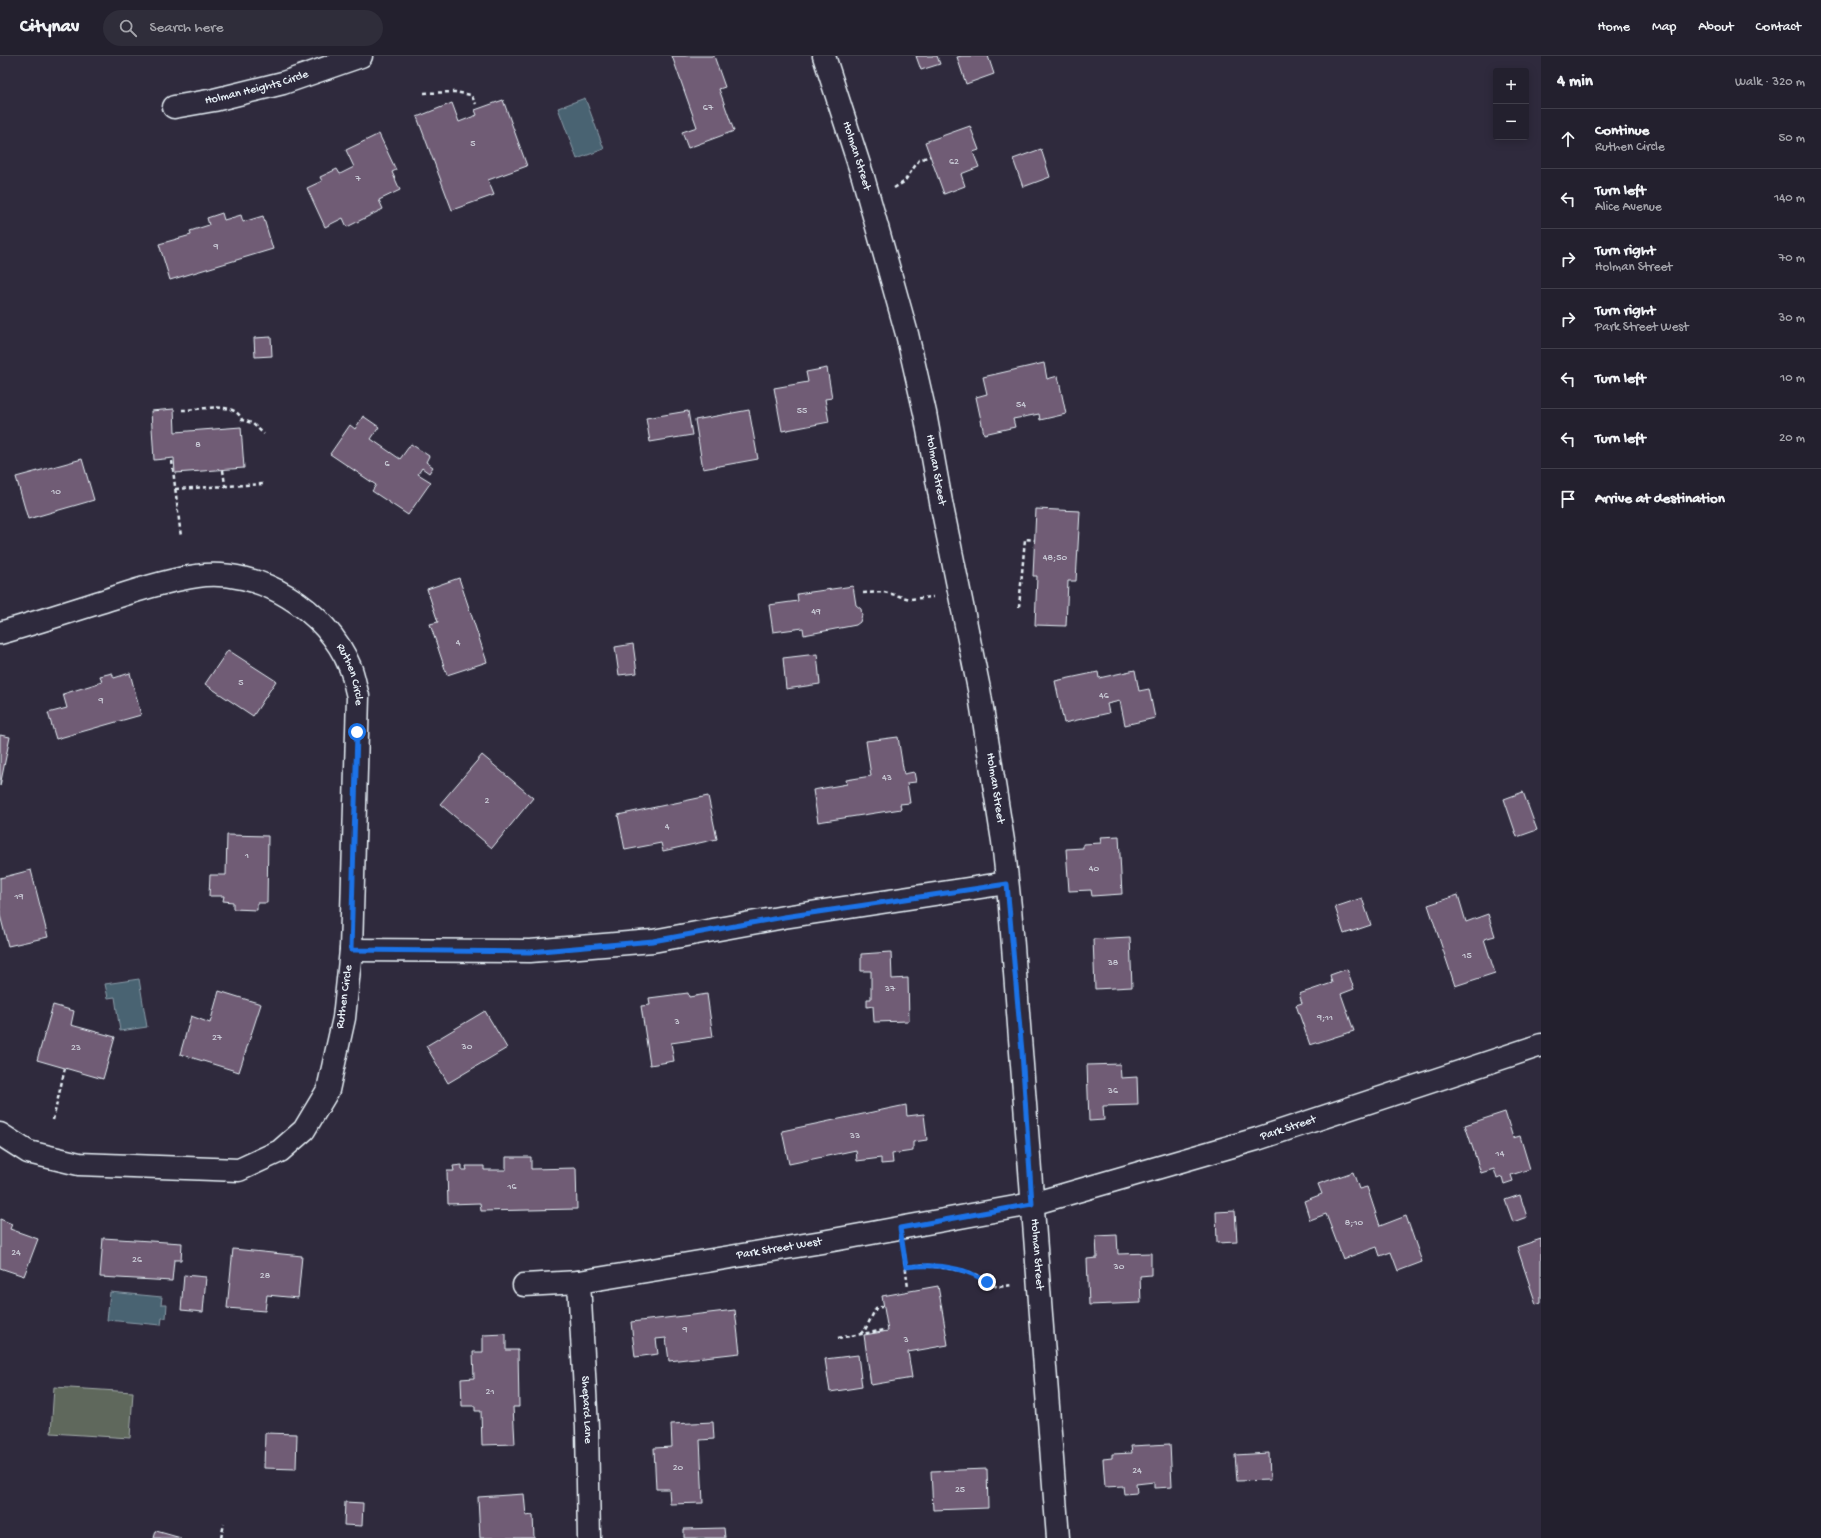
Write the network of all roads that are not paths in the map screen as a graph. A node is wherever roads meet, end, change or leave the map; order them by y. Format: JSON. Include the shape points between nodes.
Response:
{"nodes":[{"id":1,"x":361,"y":56,"type":"edge"},
{"id":2,"x":824,"y":56,"type":"edge"},
{"id":3,"x":174,"y":107,"type":"dead end"},
{"id":4,"x":0,"y":633,"type":"edge"},
{"id":5,"x":1007,"y":884,"type":"junction"},
{"id":6,"x":351,"y":950,"type":"junction"},
{"id":7,"x":1541,"y":1045,"type":"edge"},
{"id":8,"x":0,"y":1134,"type":"edge"},
{"id":9,"x":1032,"y":1204,"type":"junction"},
{"id":10,"x":579,"y":1282,"type":"junction"},
{"id":11,"x":524,"y":1284,"type":"dead end"},
{"id":12,"x":589,"y":1538,"type":"edge"},
{"id":13,"x":1058,"y":1538,"type":"edge"}],
"edges":[{"from":1,"to":3,"type":"street","name":"Holman Heights Circle","via":[[283,83]]},
{"from":2,"to":5,"type":"street","name":"Holman Street","via":[[868,194],[925,413],[979,689],[1003,841]]},
{"from":4,"to":6,"type":"street","name":"Ruthen Circle","via":[[157,584],[198,575],[231,576],[257,581],[282,592],[305,608],[332,636],[350,667],[358,696]]},
{"from":5,"to":6,"type":"street","via":[[784,917],[653,941],[530,952]]},
{"from":5,"to":9,"type":"street","name":"Holman Street"},
{"from":6,"to":8,"type":"street","name":"Ruthen Circle","via":[[344,1018],[328,1090],[304,1130],[280,1152],[239,1170],[78,1164],[28,1152]]},
{"from":7,"to":9,"type":"street","name":"Park Street","via":[[1257,1139]]},
{"from":9,"to":10,"type":"street","name":"Park Street West"},
{"from":9,"to":13,"type":"street","name":"Holman Street"},
{"from":10,"to":11,"type":"street","name":"Park Street West"},
{"from":10,"to":12,"type":"street","name":"Shepard Lane","via":[[587,1428]]}]}
